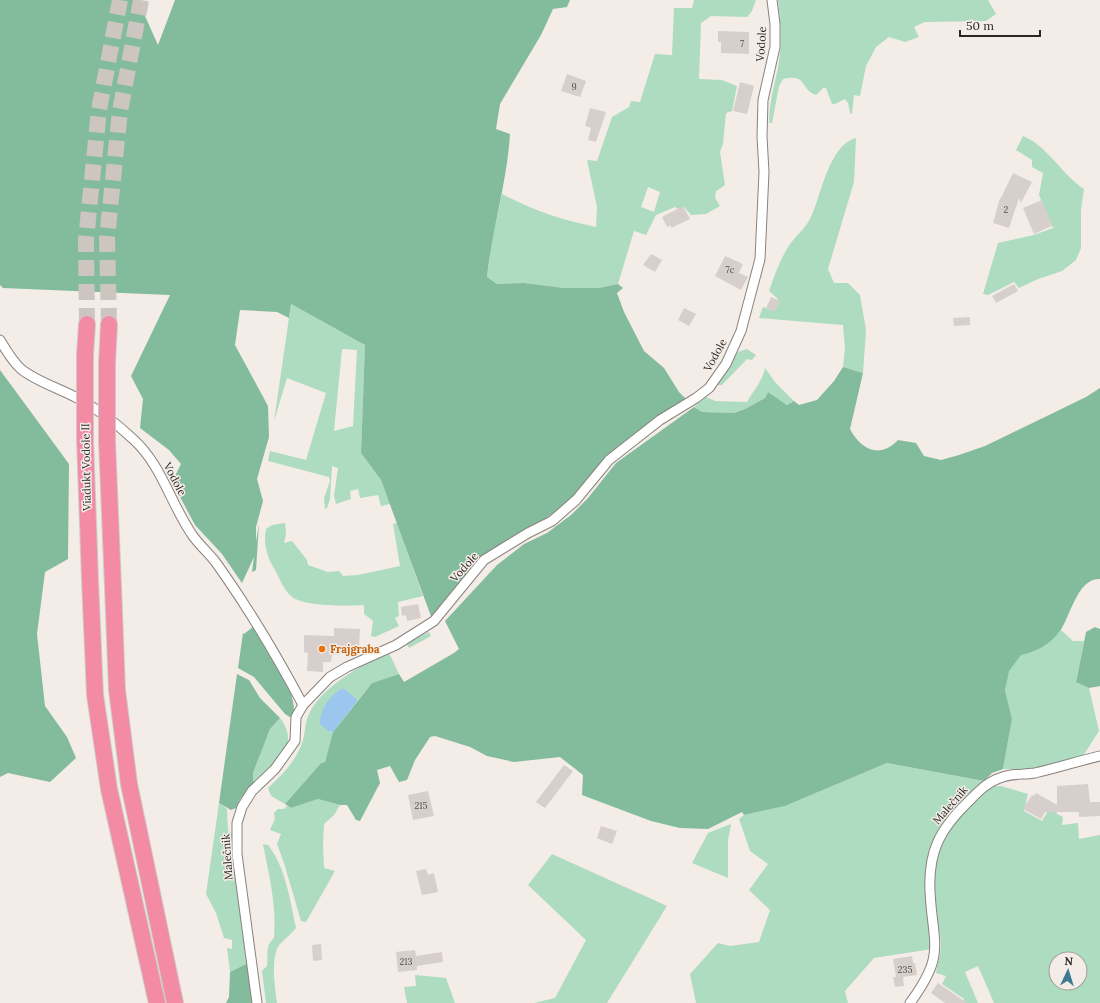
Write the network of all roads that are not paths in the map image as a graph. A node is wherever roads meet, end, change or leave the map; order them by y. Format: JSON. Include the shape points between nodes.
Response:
{"nodes":[{"id":1,"x":772,"y":0,"type":"edge"},
{"id":2,"x":87,"y":324,"type":"tunnel mouth"},
{"id":3,"x":109,"y":324,"type":"tunnel mouth"},
{"id":4,"x":0,"y":340,"type":"edge"},
{"id":5,"x":303,"y":705,"type":"junction"},
{"id":6,"x":1100,"y":756,"type":"edge"},
{"id":7,"x":157,"y":1003,"type":"edge"},
{"id":8,"x":175,"y":1003,"type":"edge"},
{"id":9,"x":257,"y":1003,"type":"edge"},
{"id":10,"x":910,"y":1003,"type":"edge"}],
"edges":[{"from":1,"to":5,"type":"street","name":"Vodole","via":[[775,47],[763,100],[764,172],[760,259],[741,330],[718,377],[696,398],[660,420],[609,460],[576,500],[552,521],[484,560],[434,621],[396,645],[330,677]]},
{"from":2,"to":7,"type":"highway","name":"Viadukt Vodole II","bridge":true,"via":[[85,439],[95,694],[109,788]]},
{"from":3,"to":8,"type":"highway","name":"Viadukt Vodole II","bridge":true,"via":[[107,441],[117,690],[129,784]]},
{"from":4,"to":5,"type":"street","name":"Vodole","via":[[11,359],[21,369],[96,409],[134,440],[149,457],[194,537],[216,562],[258,624]]},
{"from":5,"to":9,"type":"street","name":"Malečnik","via":[[296,717],[295,741],[274,769],[252,791],[242,806],[237,823],[237,854]]},
{"from":6,"to":10,"type":"street","name":"Malečnik","via":[[1045,771],[998,778],[980,790],[949,822],[935,846],[930,866],[935,956],[924,983]]}]}
